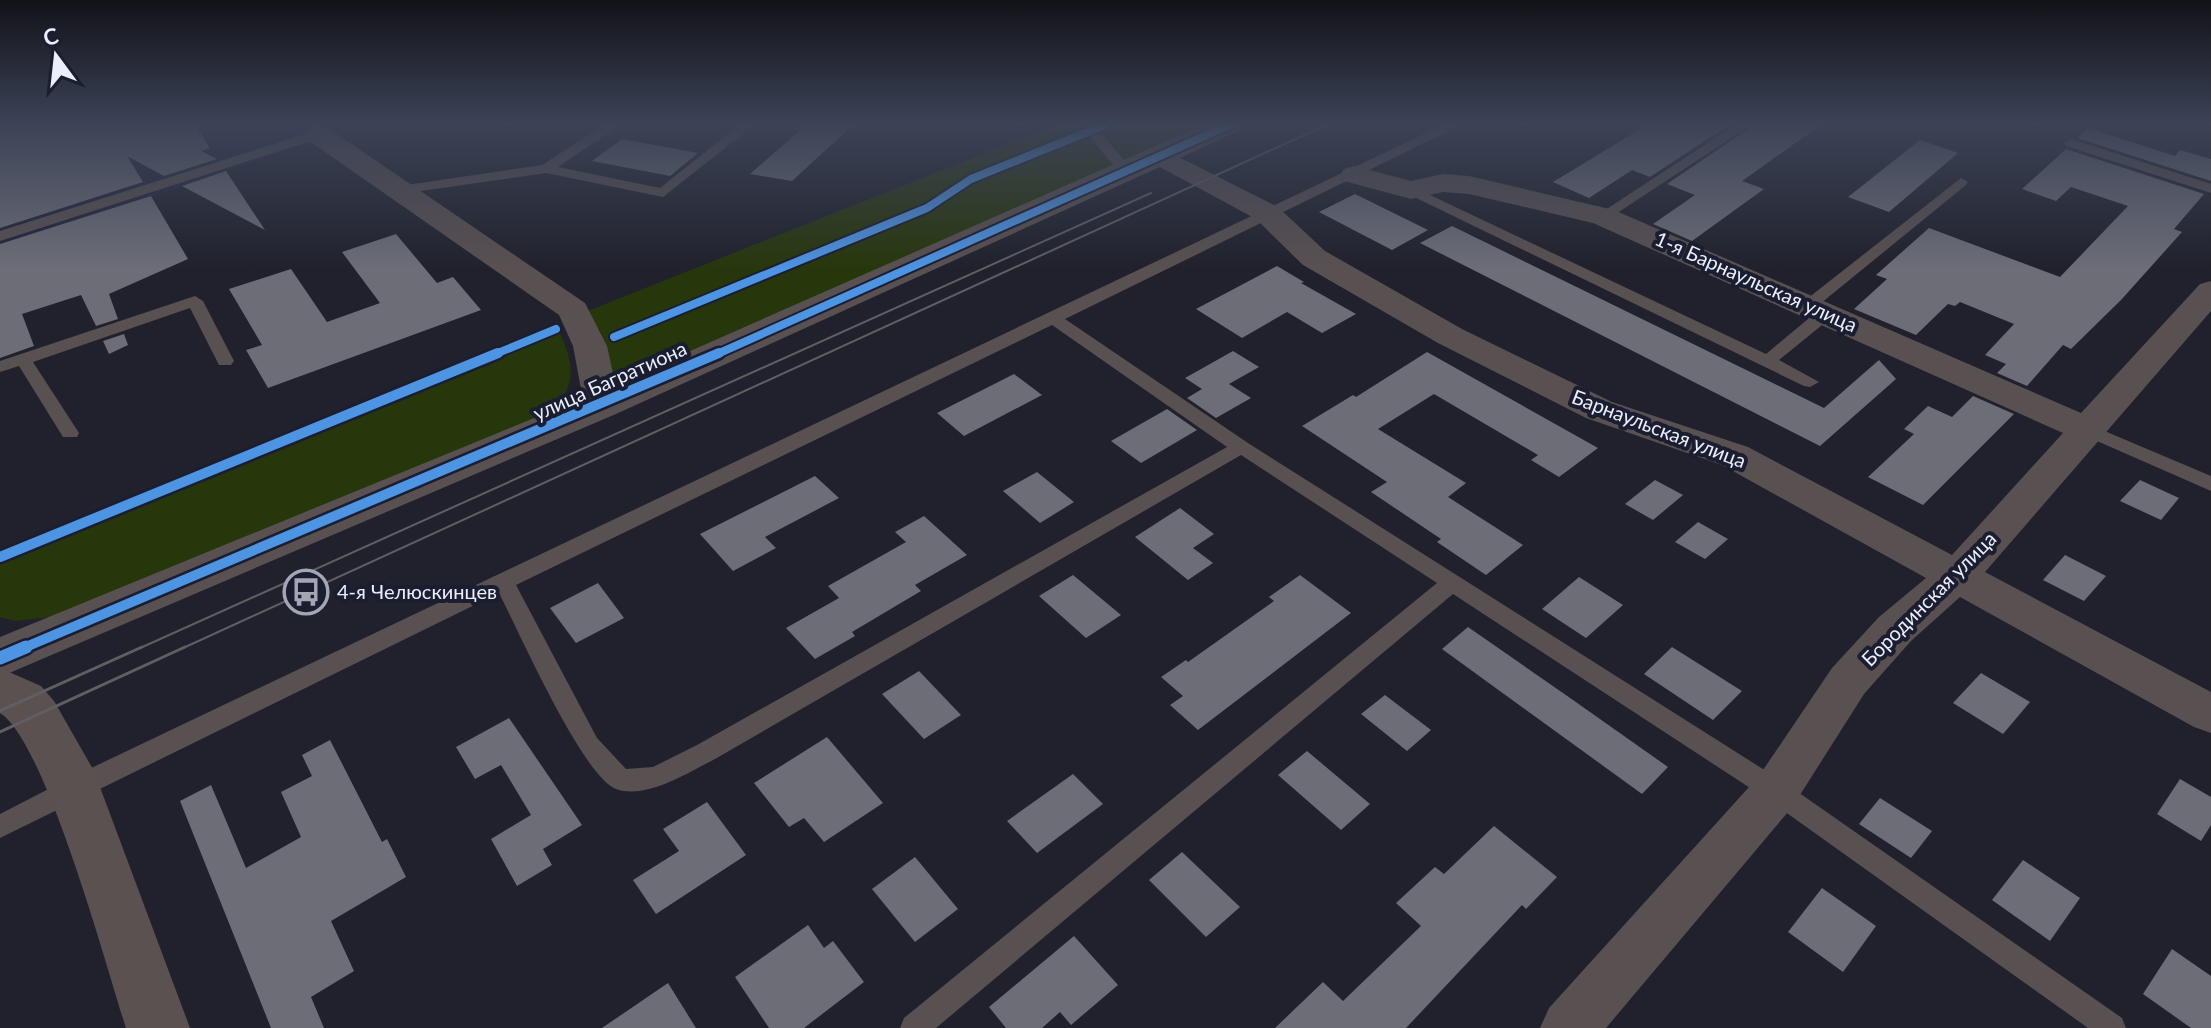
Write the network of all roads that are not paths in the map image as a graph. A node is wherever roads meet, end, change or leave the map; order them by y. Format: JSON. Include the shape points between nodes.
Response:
{"nodes":[{"id":1,"x":186,"y":173,"type":"edge"},
{"id":2,"x":375,"y":173,"type":"edge"},
{"id":3,"x":518,"y":173,"type":"edge"},
{"id":4,"x":565,"y":173,"type":"edge"},
{"id":5,"x":688,"y":173,"type":"edge"},
{"id":6,"x":1120,"y":173,"type":"edge"},
{"id":7,"x":1167,"y":173,"type":"edge"},
{"id":8,"x":1358,"y":173,"type":"edge"},
{"id":9,"x":1670,"y":173,"type":"edge"},
{"id":10,"x":2162,"y":173,"type":"edge"},
{"id":11,"x":1354,"y":175,"type":"junction"},
{"id":12,"x":1961,"y":182,"type":"dead end"},
{"id":13,"x":2211,"y":189,"type":"edge"},
{"id":14,"x":400,"y":190,"type":"junction"},
{"id":15,"x":1411,"y":190,"type":"junction"},
{"id":16,"x":1267,"y":213,"type":"junction"},
{"id":17,"x":1603,"y":216,"type":"junction"},
{"id":18,"x":0,"y":236,"type":"edge"},
{"id":19,"x":2211,"y":291,"type":"edge"},
{"id":20,"x":1818,"y":309,"type":"junction"},
{"id":21,"x":1053,"y":318,"type":"junction"},
{"id":22,"x":23,"y":359,"type":"junction"},
{"id":23,"x":225,"y":361,"type":"dead end"},
{"id":24,"x":1768,"y":361,"type":"junction"},
{"id":25,"x":0,"y":367,"type":"edge"},
{"id":26,"x":1810,"y":382,"type":"dead end"},
{"id":27,"x":602,"y":405,"type":"junction"},
{"id":28,"x":2088,"y":430,"type":"junction"},
{"id":29,"x":70,"y":433,"type":"dead end"},
{"id":30,"x":1241,"y":447,"type":"junction"},
{"id":31,"x":2211,"y":484,"type":"edge"},
{"id":32,"x":1957,"y":576,"type":"junction"},
{"id":33,"x":503,"y":581,"type":"junction"},
{"id":34,"x":1450,"y":584,"type":"junction"},
{"id":35,"x":0,"y":658,"type":"edge"},
{"id":36,"x":0,"y":688,"type":"edge"},
{"id":37,"x":2211,"y":714,"type":"edge"},
{"id":38,"x":75,"y":787,"type":"junction"},
{"id":39,"x":1776,"y":791,"type":"junction"},
{"id":40,"x":0,"y":827,"type":"edge"},
{"id":41,"x":158,"y":1028,"type":"edge"},
{"id":42,"x":914,"y":1028,"type":"edge"},
{"id":43,"x":1569,"y":1028,"type":"edge"},
{"id":44,"x":2112,"y":1028,"type":"edge"}],
"edges":[{"from":1,"to":18,"type":"lane"},
{"from":2,"to":14,"type":"street"},
{"from":3,"to":14,"type":"lane"},
{"from":4,"to":5,"type":"lane","via":[[663,193]]},
{"from":6,"to":27,"type":"street","name":"улица Багратиона"},
{"from":7,"to":16,"type":"street","name":"Барнаульская улица"},
{"from":8,"to":11,"type":"lane"},
{"from":9,"to":17,"type":"lane"},
{"from":10,"to":13,"type":"lane"},
{"from":11,"to":15,"type":"street"},
{"from":11,"to":16,"type":"lane"},
{"from":12,"to":20,"type":"lane"},
{"from":14,"to":27,"type":"street","via":[[573,310],[590,346]]},
{"from":15,"to":17,"type":"street","name":"1-я Барнаульская улица","via":[[1443,183],[1469,185]]},
{"from":15,"to":24,"type":"lane"},
{"from":16,"to":21,"type":"lane"},
{"from":16,"to":32,"type":"street","name":"Барнаульская улица","via":[[1314,258],[1450,336],[1599,410],[1735,456]]},
{"from":17,"to":20,"type":"street","name":"1-я Барнаульская улица"},
{"from":19,"to":28,"type":"street","name":"Бородинская улица"},
{"from":20,"to":24,"type":"lane"},
{"from":20,"to":28,"type":"street","name":"1-я Барнаульская улица"},
{"from":21,"to":30,"type":"lane"},
{"from":21,"to":33,"type":"lane"},
{"from":22,"to":23,"type":"lane","via":[[195,301]]},
{"from":22,"to":25,"type":"lane"},
{"from":22,"to":29,"type":"lane"},
{"from":24,"to":26,"type":"lane"},
{"from":27,"to":35,"type":"street","name":"улица Багратиона"},
{"from":28,"to":31,"type":"lane"},
{"from":28,"to":32,"type":"street","name":"Бородинская улица"},
{"from":30,"to":33,"type":"lane","via":[[656,777],[620,780],[589,745]]},
{"from":30,"to":34,"type":"lane"},
{"from":32,"to":37,"type":"street","name":"Барнаульская улица"},
{"from":32,"to":39,"type":"street","name":"Бородинская улица","via":[[1895,629],[1848,681]]},
{"from":33,"to":38,"type":"lane"},
{"from":34,"to":39,"type":"lane"},
{"from":34,"to":42,"type":"lane"},
{"from":36,"to":38,"type":"main road","via":[[36,716]]},
{"from":38,"to":40,"type":"lane"},
{"from":38,"to":41,"type":"main road"},
{"from":39,"to":43,"type":"street","name":"Бородинская улица"},
{"from":39,"to":44,"type":"lane"}]}
